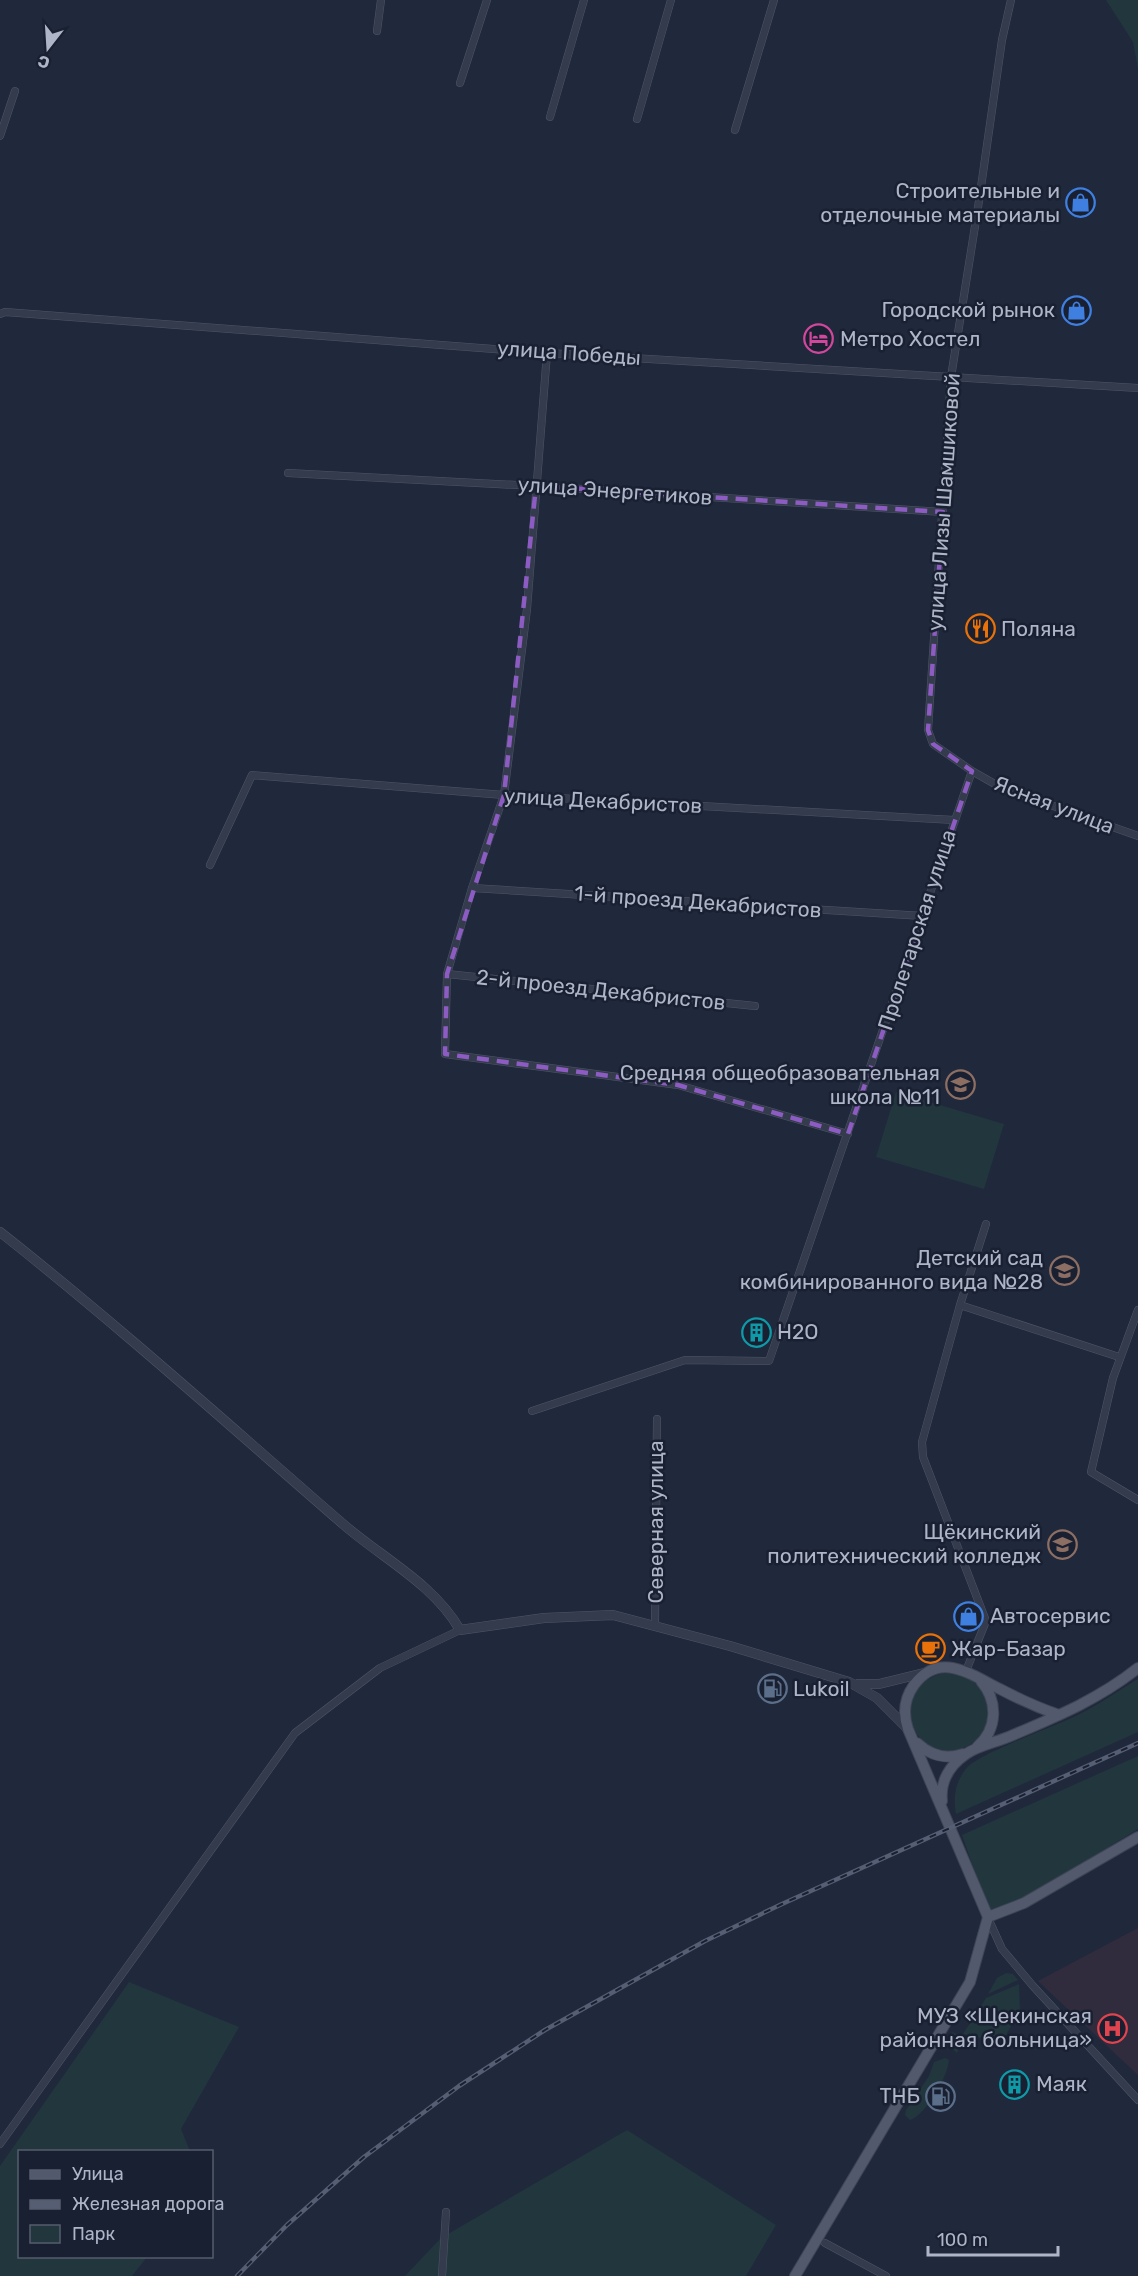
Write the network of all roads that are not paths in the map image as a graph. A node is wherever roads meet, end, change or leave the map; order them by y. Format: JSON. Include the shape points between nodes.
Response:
{"nodes":[{"id":1,"x":381,"y":0,"type":"edge"},
{"id":2,"x":487,"y":0,"type":"edge"},
{"id":3,"x":584,"y":0,"type":"edge"},
{"id":4,"x":671,"y":0,"type":"edge"},
{"id":5,"x":774,"y":0,"type":"edge"},
{"id":6,"x":1011,"y":0,"type":"edge"},
{"id":7,"x":377,"y":30,"type":"dead end"},
{"id":8,"x":460,"y":82,"type":"dead end"},
{"id":9,"x":15,"y":91,"type":"dead end"},
{"id":10,"x":550,"y":117,"type":"dead end"},
{"id":11,"x":637,"y":119,"type":"dead end"},
{"id":12,"x":735,"y":130,"type":"dead end"},
{"id":13,"x":0,"y":136,"type":"edge"},
{"id":14,"x":0,"y":315,"type":"edge"},
{"id":15,"x":547,"y":353,"type":"junction"},
{"id":16,"x":951,"y":377,"type":"junction"},
{"id":17,"x":1138,"y":388,"type":"edge"},
{"id":18,"x":288,"y":473,"type":"dead end"},
{"id":19,"x":536,"y":486,"type":"junction"},
{"id":20,"x":943,"y":512,"type":"junction"},
{"id":21,"x":972,"y":771,"type":"junction"},
{"id":22,"x":504,"y":795,"type":"junction"},
{"id":23,"x":954,"y":820,"type":"junction"},
{"id":24,"x":1138,"y":836,"type":"edge"},
{"id":25,"x":210,"y":865,"type":"dead end"},
{"id":26,"x":472,"y":888,"type":"junction"},
{"id":27,"x":923,"y":916,"type":"junction"},
{"id":28,"x":447,"y":974,"type":"junction"},
{"id":29,"x":755,"y":1006,"type":"dead end"},
{"id":30,"x":848,"y":1134,"type":"junction"},
{"id":31,"x":986,"y":1224,"type":"dead end"},
{"id":32,"x":0,"y":1232,"type":"edge"},
{"id":33,"x":960,"y":1305,"type":"junction"},
{"id":34,"x":1138,"y":1310,"type":"edge"},
{"id":35,"x":1119,"y":1357,"type":"junction"},
{"id":36,"x":532,"y":1411,"type":"dead end"},
{"id":37,"x":657,"y":1419,"type":"dead end"},
{"id":38,"x":1138,"y":1500,"type":"edge"},
{"id":39,"x":655,"y":1626,"type":"junction"},
{"id":40,"x":460,"y":1630,"type":"junction"},
{"id":41,"x":1138,"y":1668,"type":"edge"},
{"id":42,"x":932,"y":1671,"type":"junction"},
{"id":43,"x":970,"y":1673,"type":"junction"},
{"id":44,"x":849,"y":1682,"type":"junction"},
{"id":45,"x":1059,"y":1715,"type":"junction"},
{"id":46,"x":910,"y":1733,"type":"junction"},
{"id":47,"x":970,"y":1751,"type":"junction"},
{"id":48,"x":943,"y":1810,"type":"junction"},
{"id":49,"x":1138,"y":1838,"type":"edge"},
{"id":50,"x":988,"y":1917,"type":"junction"},
{"id":51,"x":1138,"y":2100,"type":"edge"},
{"id":52,"x":0,"y":2144,"type":"edge"},
{"id":53,"x":446,"y":2212,"type":"dead end"},
{"id":54,"x":825,"y":2242,"type":"dead end"},
{"id":55,"x":442,"y":2276,"type":"edge"},
{"id":56,"x":795,"y":2276,"type":"edge"},
{"id":57,"x":886,"y":2276,"type":"edge"}],
"edges":[{"from":1,"to":7,"type":"street"},
{"from":2,"to":8,"type":"street"},
{"from":3,"to":10,"type":"street"},
{"from":4,"to":11,"type":"street"},
{"from":5,"to":12,"type":"street"},
{"from":6,"to":16,"type":"street","name":"улица Лизы Шамшиковой"},
{"from":9,"to":13,"type":"street"},
{"from":14,"to":15,"type":"street","name":"улица Победы","via":[[5,312]]},
{"from":15,"to":16,"type":"street","name":"улица Победы"},
{"from":15,"to":19,"type":"street"},
{"from":16,"to":17,"type":"street","name":"улица Победы"},
{"from":16,"to":20,"type":"street","name":"улица Лизы Шамшиковой"},
{"from":18,"to":19,"type":"street","name":"улица Энергетиков"},
{"from":19,"to":20,"type":"street","name":"улица Энергетиков"},
{"from":19,"to":22,"type":"street","via":[[527,609]]},
{"from":20,"to":21,"type":"street","name":"улица Лизы Шамшиковой","via":[[928,730],[933,744]]},
{"from":21,"to":23,"type":"street","name":"Пролетарская улица"},
{"from":21,"to":24,"type":"street","name":"Ясная улица","via":[[1000,787]]},
{"from":22,"to":23,"type":"street","name":"улица Декабристов"},
{"from":22,"to":25,"type":"street","name":"улица Декабристов","via":[[252,775]]},
{"from":22,"to":26,"type":"street"},
{"from":23,"to":27,"type":"street","name":"Пролетарская улица"},
{"from":26,"to":27,"type":"street","name":"1-й проезд Декабристов"},
{"from":26,"to":28,"type":"street"},
{"from":27,"to":30,"type":"street","name":"Пролетарская улица"},
{"from":28,"to":29,"type":"street","name":"2-й проезд Декабристов"},
{"from":28,"to":30,"type":"street","via":[[445,1054],[678,1085]]},
{"from":30,"to":36,"type":"street","name":"Пролетарская улица","via":[[769,1361],[685,1360]]},
{"from":31,"to":33,"type":"street"},
{"from":32,"to":40,"type":"street","via":[[66,1284],[355,1535],[422,1585]]},
{"from":33,"to":35,"type":"street"},
{"from":33,"to":43,"type":"street","via":[[922,1442],[923,1457],[986,1622]]},
{"from":34,"to":35,"type":"street"},
{"from":35,"to":38,"type":"street","via":[[1091,1472]]},
{"from":37,"to":39,"type":"street","name":"Северная улица"},
{"from":39,"to":40,"type":"street","via":[[613,1615],[543,1618]]},
{"from":39,"to":44,"type":"street"},
{"from":40,"to":52,"type":"street","via":[[380,1668],[295,1733]]},
{"from":41,"to":45,"type":"main road","via":[[1089,1702]]},
{"from":42,"to":43,"type":"main road","via":[[949,1667]]},
{"from":42,"to":44,"type":"street","via":[[879,1684]]},
{"from":42,"to":46,"type":"main road","via":[[918,1680],[908,1695],[904,1712]]},
{"from":43,"to":45,"type":"main road"},
{"from":43,"to":47,"type":"main road","via":[[981,1680],[994,1712],[986,1737]]},
{"from":44,"to":46,"type":"street","via":[[877,1698]]},
{"from":45,"to":47,"type":"main road"},
{"from":46,"to":47,"type":"main road","via":[[924,1749],[941,1756]]},
{"from":46,"to":48,"type":"main road"},
{"from":47,"to":48,"type":"main road","via":[[948,1771],[941,1792]]},
{"from":48,"to":50,"type":"main road"},
{"from":49,"to":50,"type":"main road","via":[[1024,1903]]},
{"from":50,"to":51,"type":"street","via":[[1008,1957]]},
{"from":50,"to":56,"type":"main road","via":[[970,1982]]},
{"from":53,"to":55,"type":"street"},
{"from":54,"to":57,"type":"street"}]}
